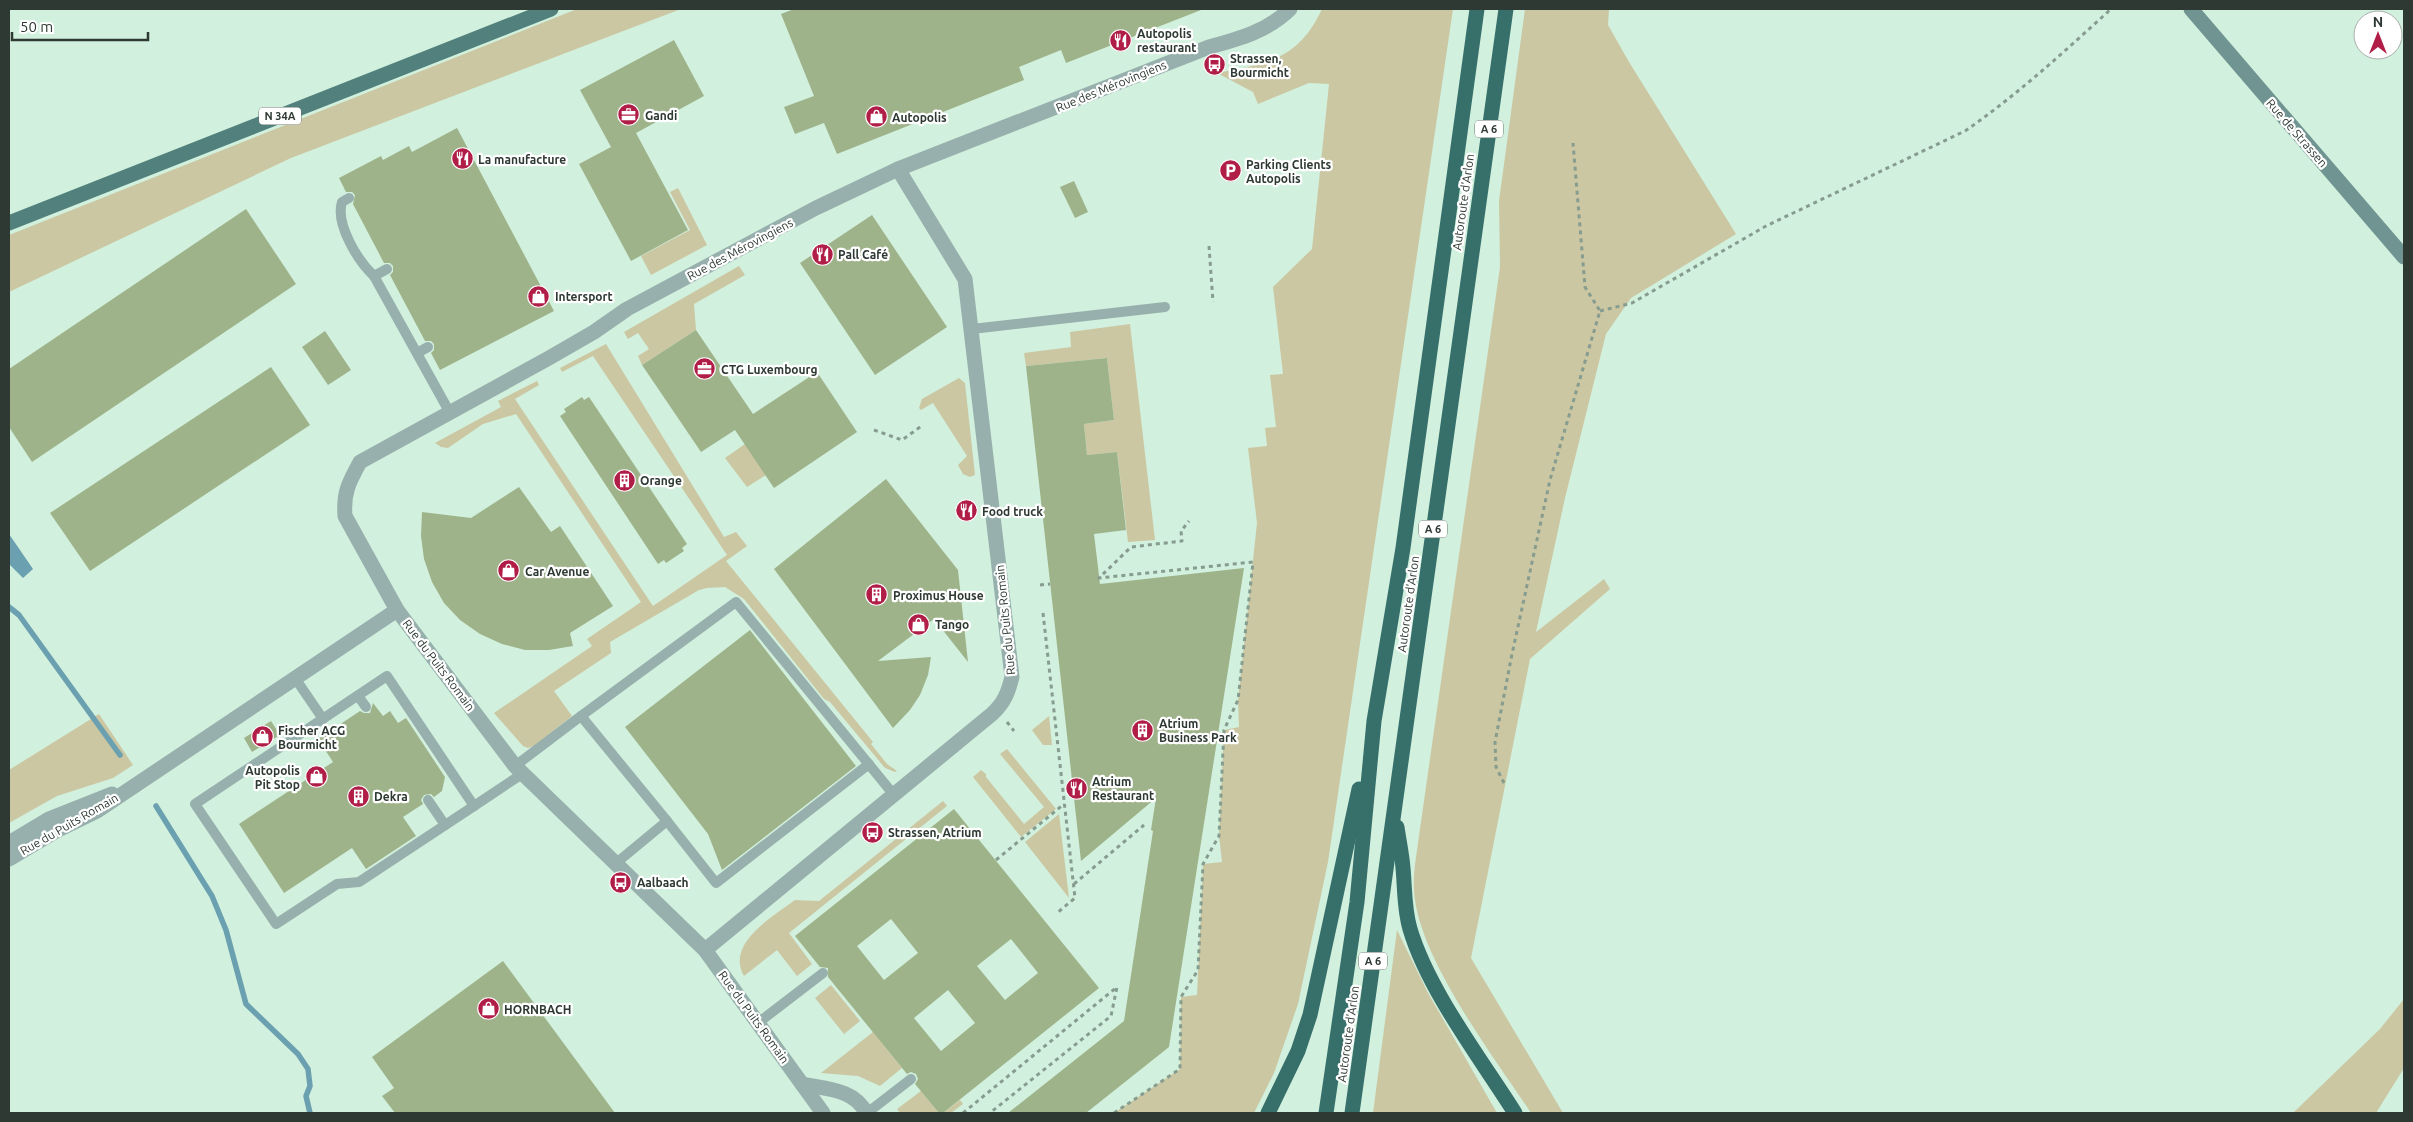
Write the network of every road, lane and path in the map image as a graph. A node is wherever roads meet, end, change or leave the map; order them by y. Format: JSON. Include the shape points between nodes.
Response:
{"nodes":[{"id":1,"x":551,"y":9,"type":"edge"},
{"id":2,"x":1290,"y":9,"type":"edge"},
{"id":3,"x":1477,"y":9,"type":"edge"},
{"id":4,"x":1506,"y":9,"type":"edge"},
{"id":5,"x":2111,"y":9,"type":"edge"},
{"id":6,"x":2190,"y":9,"type":"edge"},
{"id":7,"x":1573,"y":143,"type":"dead end"},
{"id":8,"x":898,"y":170,"type":"junction"},
{"id":9,"x":349,"y":198,"type":"dead end"},
{"id":10,"x":9,"y":223,"type":"edge"},
{"id":11,"x":1209,"y":246,"type":"dead end"},
{"id":12,"x":2404,"y":257,"type":"edge"},
{"id":13,"x":387,"y":269,"type":"dead end"},
{"id":14,"x":374,"y":276,"type":"junction"},
{"id":15,"x":1213,"y":302,"type":"dead end"},
{"id":16,"x":1165,"y":307,"type":"dead end"},
{"id":17,"x":1600,"y":311,"type":"junction"},
{"id":18,"x":972,"y":329,"type":"junction"},
{"id":19,"x":428,"y":347,"type":"dead end"},
{"id":20,"x":417,"y":353,"type":"junction"},
{"id":21,"x":450,"y":413,"type":"junction"},
{"id":22,"x":923,"y":425,"type":"dead end"},
{"id":23,"x":874,"y":430,"type":"dead end"},
{"id":24,"x":1189,"y":521,"type":"dead end"},
{"id":25,"x":1050,"y":584,"type":"dead end"},
{"id":26,"x":1040,"y":585,"type":"dead end"},
{"id":27,"x":397,"y":610,"type":"junction"},
{"id":28,"x":1043,"y":613,"type":"dead end"},
{"id":29,"x":295,"y":678,"type":"junction"},
{"id":30,"x":358,"y":696,"type":"junction"},
{"id":31,"x":366,"y":707,"type":"dead end"},
{"id":32,"x":581,"y":716,"type":"junction"},
{"id":33,"x":323,"y":719,"type":"junction"},
{"id":34,"x":1374,"y":721,"type":"junction"},
{"id":35,"x":1007,"y":722,"type":"dead end"},
{"id":36,"x":1014,"y":731,"type":"dead end"},
{"id":37,"x":869,"y":764,"type":"junction"},
{"id":38,"x":518,"y":770,"type":"junction"},
{"id":39,"x":1504,"y":783,"type":"dead end"},
{"id":40,"x":130,"y":788,"type":"junction"},
{"id":41,"x":894,"y":795,"type":"junction"},
{"id":42,"x":428,"y":800,"type":"dead end"},
{"id":43,"x":1064,"y":803,"type":"junction"},
{"id":44,"x":474,"y":806,"type":"junction"},
{"id":45,"x":1394,"y":808,"type":"junction"},
{"id":46,"x":666,"y":821,"type":"junction"},
{"id":47,"x":445,"y":825,"type":"junction"},
{"id":48,"x":1144,"y":825,"type":"dead end"},
{"id":49,"x":9,"y":843,"type":"edge"},
{"id":50,"x":9,"y":859,"type":"edge"},
{"id":51,"x":996,"y":860,"type":"dead end"},
{"id":52,"x":615,"y":864,"type":"junction"},
{"id":53,"x":1073,"y":885,"type":"junction"},
{"id":54,"x":1057,"y":913,"type":"dead end"},
{"id":55,"x":705,"y":950,"type":"junction"},
{"id":56,"x":823,"y":973,"type":"dead end"},
{"id":57,"x":758,"y":1023,"type":"junction"},
{"id":58,"x":911,"y":1079,"type":"dead end"},
{"id":59,"x":802,"y":1084,"type":"junction"},
{"id":60,"x":822,"y":1113,"type":"edge"},
{"id":61,"x":866,"y":1113,"type":"edge"},
{"id":62,"x":963,"y":1113,"type":"edge"},
{"id":63,"x":990,"y":1113,"type":"edge"},
{"id":64,"x":1114,"y":1113,"type":"edge"},
{"id":65,"x":1268,"y":1113,"type":"edge"},
{"id":66,"x":1326,"y":1113,"type":"edge"},
{"id":67,"x":1352,"y":1113,"type":"edge"},
{"id":68,"x":1515,"y":1113,"type":"edge"}],
"edges":[{"from":1,"to":10,"type":"main road","number":"N 34A"},
{"from":2,"to":8,"type":"street","name":"Rue des Mérovingiens","via":[[1279,20],[1240,39],[1209,47]]},
{"from":3,"to":34,"type":"highway","name":"Autoroute d'Arlon","number":"A 6","via":[[1403,548]]},
{"from":4,"to":45,"type":"highway","name":"Autoroute d'Arlon","number":"A 6"},
{"from":5,"to":17,"type":"path","via":[[2033,78],[1965,131],[1766,226],[1632,303]]},
{"from":6,"to":12,"type":"main road","name":"Rue de Strassen"},
{"from":7,"to":17,"type":"path","via":[[1585,287]]},
{"from":8,"to":18,"type":"street","name":"Rue du Puits Romain","via":[[966,278]]},
{"from":8,"to":21,"type":"street","name":"Rue des Mérovingiens","via":[[816,208],[628,309],[594,332]]},
{"from":9,"to":14,"type":"lane","via":[[342,202],[340,220],[364,266]]},
{"from":11,"to":15,"type":"path"},
{"from":13,"to":14,"type":"lane"},
{"from":14,"to":20,"type":"lane"},
{"from":16,"to":18,"type":"lane"},
{"from":17,"to":39,"type":"path","via":[[1550,480],[1512,654],[1495,742],[1496,766]]},
{"from":18,"to":41,"type":"street","name":"Rue du Puits Romain","via":[[1012,677],[1002,704]]},
{"from":19,"to":20,"type":"lane"},
{"from":20,"to":21,"type":"lane"},
{"from":21,"to":27,"type":"street","name":"Rue des Mérovingiens","via":[[360,462],[348,484],[345,516]]},
{"from":22,"to":23,"type":"path","via":[[902,440]]},
{"from":24,"to":64,"type":"path","via":[[1181,531],[1182,541],[1131,547],[1099,578],[1253,562],[1238,700],[1224,730],[1219,836],[1203,864],[1198,970],[1181,997],[1180,1070]]},
{"from":25,"to":26,"type":"path"},
{"from":27,"to":29,"type":"street","name":"Rue du Puits Romain"},
{"from":27,"to":38,"type":"street","name":"Rue du Puits Romain"},
{"from":28,"to":43,"type":"path"},
{"from":29,"to":33,"type":"lane"},
{"from":29,"to":40,"type":"street","name":"Rue du Puits Romain"},
{"from":30,"to":31,"type":"lane"},
{"from":30,"to":33,"type":"lane"},
{"from":30,"to":44,"type":"lane","via":[[388,676]]},
{"from":32,"to":37,"type":"lane","via":[[736,602]]},
{"from":32,"to":38,"type":"lane"},
{"from":32,"to":46,"type":"lane"},
{"from":33,"to":47,"type":"lane","via":[[195,804],[276,924],[337,884],[359,882]]},
{"from":34,"to":65,"type":"highway","number":"A 6","via":[[1310,1014],[1298,1051]]},
{"from":34,"to":66,"type":"highway","name":"Autoroute d'Arlon","number":"A 6","via":[[1357,902]]},
{"from":35,"to":36,"type":"path"},
{"from":37,"to":41,"type":"lane"},
{"from":37,"to":46,"type":"lane","via":[[716,883]]},
{"from":38,"to":44,"type":"lane"},
{"from":38,"to":52,"type":"street","name":"Rue du Puits Romain"},
{"from":40,"to":49,"type":"street","name":"Rue du Puits Romain","via":[[49,819]]},
{"from":40,"to":50,"type":"street","name":"Rue du Puits Romain","via":[[97,811]]},
{"from":41,"to":55,"type":"street","name":"Rue du Puits Romain"},
{"from":42,"to":47,"type":"lane"},
{"from":43,"to":51,"type":"path"},
{"from":43,"to":53,"type":"path"},
{"from":44,"to":47,"type":"lane"},
{"from":45,"to":67,"type":"highway","name":"Autoroute d'Arlon","number":"A 6"},
{"from":45,"to":68,"type":"highway","number":"A 6","via":[[1404,898],[1421,959]]},
{"from":46,"to":52,"type":"lane"},
{"from":48,"to":53,"type":"path"},
{"from":52,"to":55,"type":"street","name":"Rue du Puits Romain"},
{"from":53,"to":54,"type":"path","via":[[1075,898]]},
{"from":55,"to":57,"type":"street","name":"Rue du Puits Romain"},
{"from":56,"to":57,"type":"lane"},
{"from":57,"to":59,"type":"street","name":"Rue du Puits Romain"},
{"from":58,"to":61,"type":"lane"},
{"from":59,"to":60,"type":"street","name":"Rue du Puits Romain"},
{"from":59,"to":61,"type":"street","via":[[843,1092],[858,1100]]},
{"from":62,"to":63,"type":"path","via":[[1117,987],[1111,1016]]}]}
